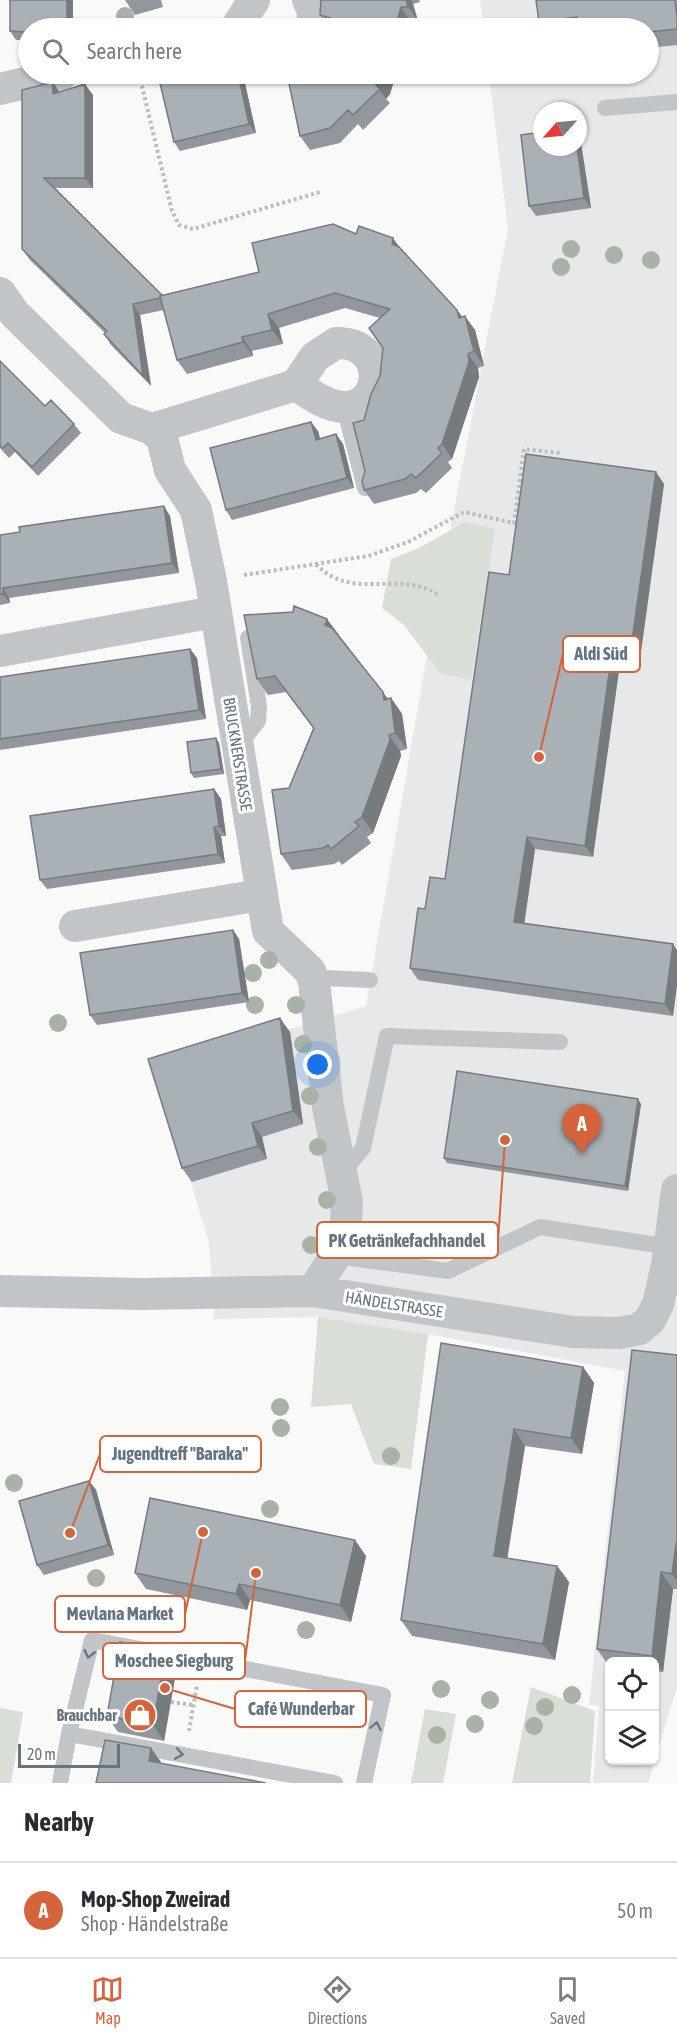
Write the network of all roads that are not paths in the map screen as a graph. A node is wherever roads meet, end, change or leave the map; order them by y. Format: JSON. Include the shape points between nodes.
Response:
{"nodes":[{"id":1,"x":254,"y":0,"type":"edge"},
{"id":2,"x":308,"y":0,"type":"edge"},
{"id":3,"x":242,"y":18,"type":"edge"},
{"id":4,"x":313,"y":18,"type":"edge"},
{"id":5,"x":21,"y":84,"type":"edge"},
{"id":6,"x":0,"y":89,"type":"edge"},
{"id":7,"x":677,"y":102,"type":"edge"},
{"id":8,"x":605,"y":108,"type":"dead end"},
{"id":9,"x":0,"y":294,"type":"edge"},
{"id":10,"x":297,"y":386,"type":"junction"},
{"id":11,"x":344,"y":407,"type":"junction"},
{"id":12,"x":152,"y":429,"type":"junction"},
{"id":13,"x":365,"y":488,"type":"edge"},
{"id":14,"x":215,"y":612,"type":"junction"},
{"id":15,"x":248,"y":638,"type":"edge"},
{"id":16,"x":0,"y":651,"type":"edge"},
{"id":17,"x":237,"y":747,"type":"junction"},
{"id":18,"x":261,"y":895,"type":"junction"},
{"id":19,"x":75,"y":926,"type":"dead end"},
{"id":20,"x":370,"y":980,"type":"dead end"},
{"id":21,"x":314,"y":982,"type":"junction"},
{"id":22,"x":560,"y":1042,"type":"dead end"},
{"id":23,"x":341,"y":1175,"type":"junction"},
{"id":24,"x":677,"y":1190,"type":"edge"},
{"id":25,"x":670,"y":1247,"type":"junction"},
{"id":26,"x":335,"y":1256,"type":"junction"},
{"id":27,"x":0,"y":1290,"type":"edge"},
{"id":28,"x":314,"y":1291,"type":"junction"},
{"id":29,"x":69,"y":1734,"type":"junction"},
{"id":30,"x":60,"y":1783,"type":"edge"},
{"id":31,"x":335,"y":1783,"type":"edge"},
{"id":32,"x":363,"y":1783,"type":"edge"}],
"edges":[{"from":1,"to":3,"type":"street"},
{"from":2,"to":4,"type":"street"},
{"from":5,"to":6,"type":"street"},
{"from":7,"to":8,"type":"lane"},
{"from":9,"to":12,"type":"street","via":[[15,314],[121,418]]},
{"from":10,"to":11,"type":"street","via":[[326,404]]},
{"from":10,"to":11,"type":"street","via":[[325,348],[349,343],[370,356],[375,380],[362,401]]},
{"from":10,"to":12,"type":"street"},
{"from":11,"to":13,"type":"lane"},
{"from":12,"to":14,"type":"street","name":"BRUCKNERSTRASSE","via":[[162,438],[170,470],[196,510]]},
{"from":14,"to":16,"type":"street"},
{"from":14,"to":17,"type":"street","name":"BRUCKNERSTRASSE"},
{"from":15,"to":17,"type":"lane","via":[[258,721]]},
{"from":17,"to":18,"type":"street","name":"BRUCKNERSTRASSE"},
{"from":18,"to":19,"type":"street"},
{"from":18,"to":21,"type":"street","name":"BRUCKNERSTRASSE","via":[[268,931],[310,971]]},
{"from":20,"to":21,"type":"lane","via":[[324,978]]},
{"from":21,"to":23,"type":"street","name":"BRUCKNERSTRASSE","via":[[328,1107]]},
{"from":22,"to":23,"type":"lane","via":[[387,1036],[363,1148]]},
{"from":23,"to":26,"type":"street","name":"BRUCKNERSTRASSE","via":[[347,1202],[346,1224]]},
{"from":24,"to":25,"type":"street","name":"HÄNDELSTRASSE"},
{"from":25,"to":26,"type":"lane","via":[[540,1227],[448,1271]]},
{"from":25,"to":28,"type":"street","name":"HÄNDELSTRASSE","via":[[658,1304],[650,1320],[639,1329],[620,1333],[573,1332]]},
{"from":26,"to":28,"type":"street","name":"BRUCKNERSTRASSE"},
{"from":27,"to":28,"type":"street","name":"HÄNDELSTRASSE","via":[[141,1294]]},
{"from":29,"to":30,"type":"lane"},
{"from":29,"to":31,"type":"lane","one_way":true},
{"from":32,"to":29,"type":"lane","one_way":true,"via":[[383,1695],[92,1640]]}]}
